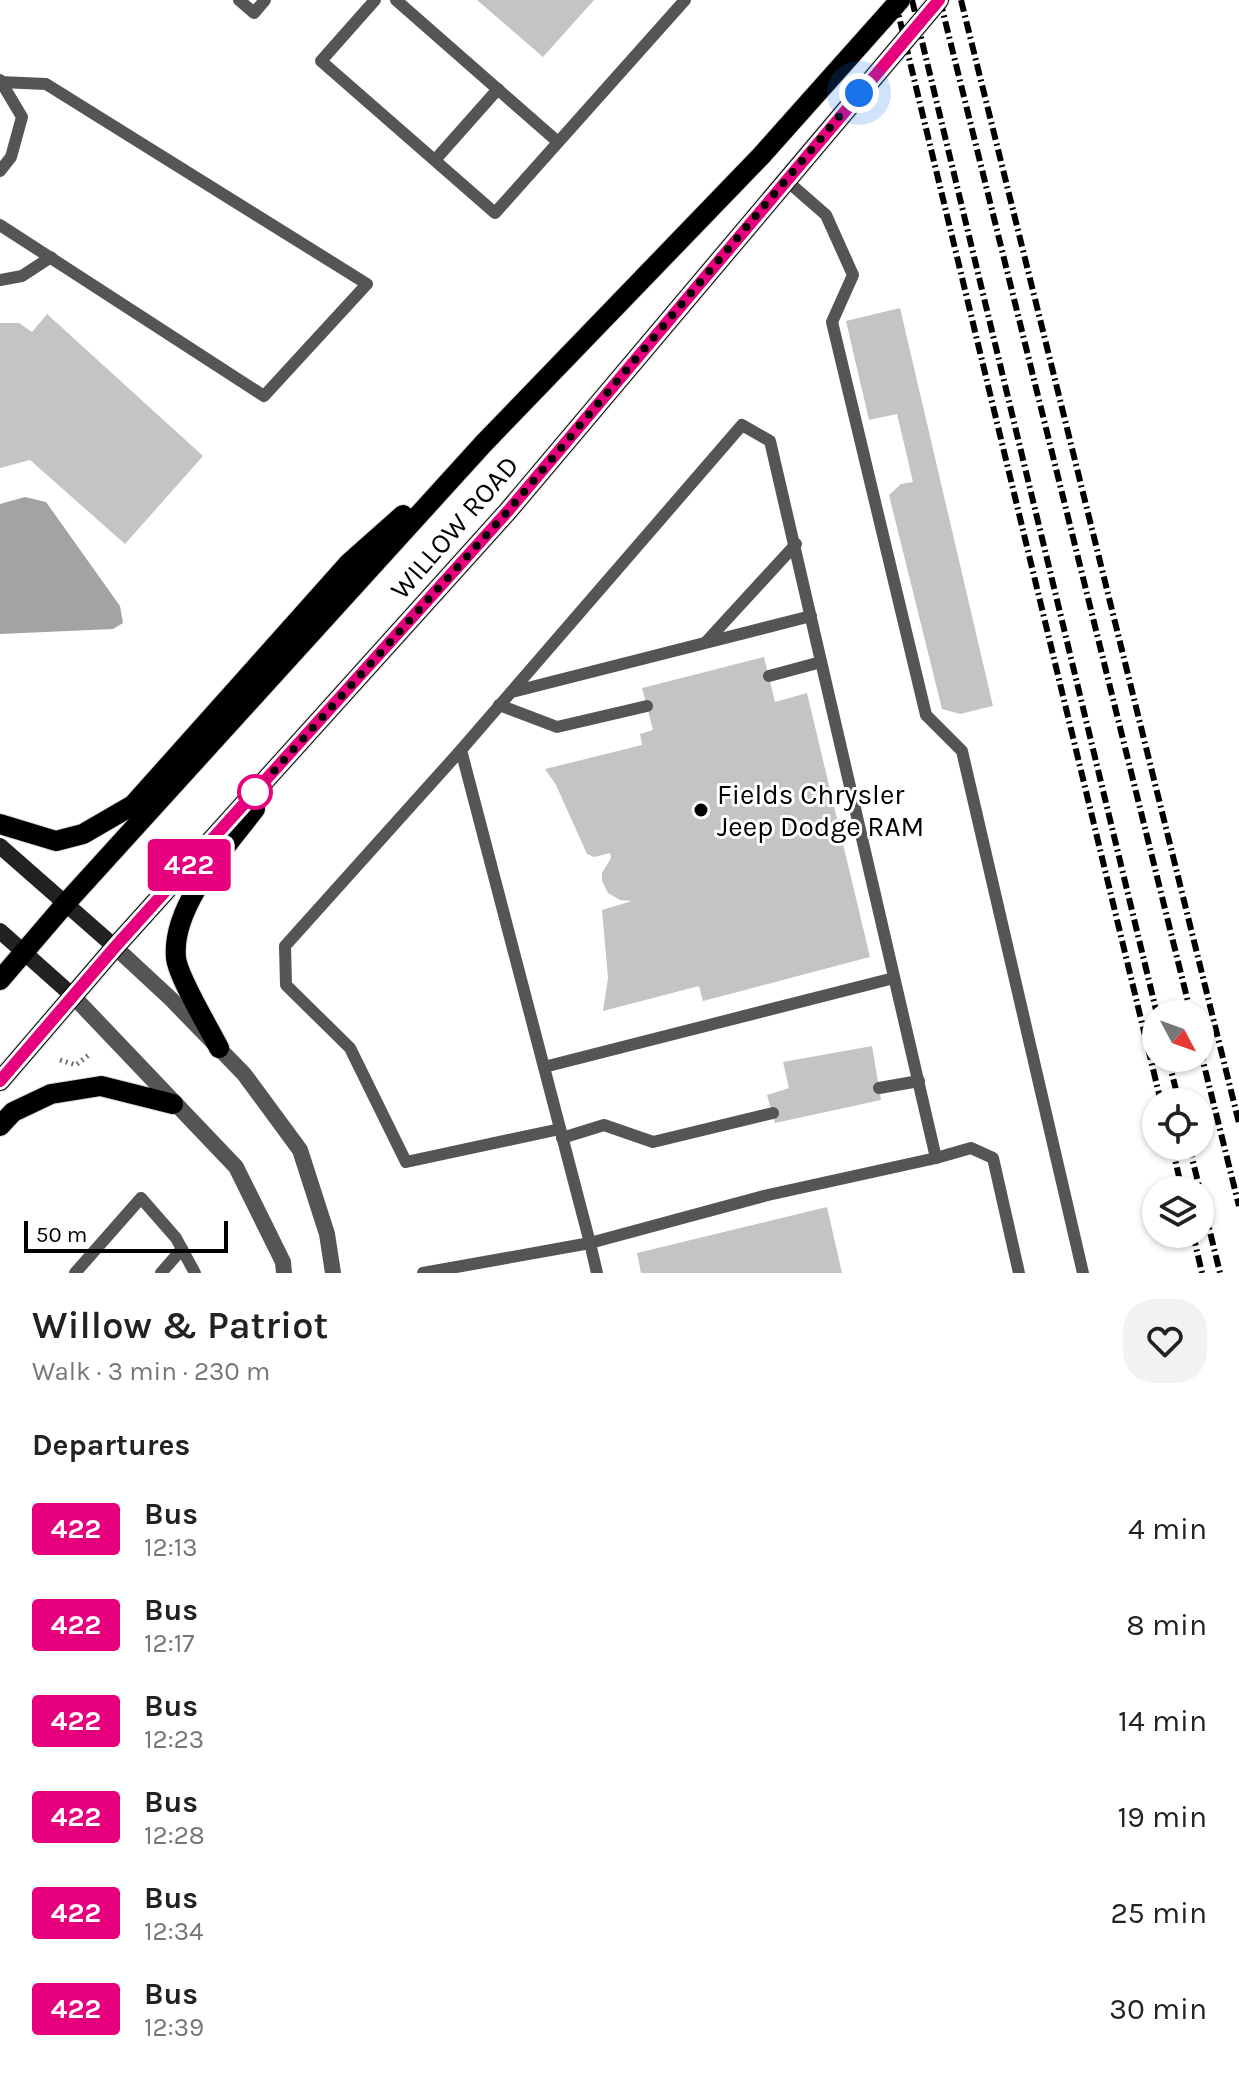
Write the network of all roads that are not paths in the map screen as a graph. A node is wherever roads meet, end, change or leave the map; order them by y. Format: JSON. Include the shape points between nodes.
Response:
{"nodes":[{"id":1,"x":239,"y":0,"type":"edge"},
{"id":2,"x":265,"y":0,"type":"edge"},
{"id":3,"x":375,"y":0,"type":"edge"},
{"id":4,"x":396,"y":0,"type":"edge"},
{"id":5,"x":685,"y":0,"type":"edge"},
{"id":6,"x":900,"y":0,"type":"edge"},
{"id":7,"x":939,"y":0,"type":"edge"},
{"id":8,"x":0,"y":81,"type":"edge"},
{"id":9,"x":498,"y":89,"type":"junction"},
{"id":10,"x":558,"y":142,"type":"junction"},
{"id":11,"x":435,"y":160,"type":"junction"},
{"id":12,"x":0,"y":171,"type":"edge"},
{"id":13,"x":786,"y":180,"type":"junction"},
{"id":14,"x":0,"y":225,"type":"edge"},
{"id":15,"x":51,"y":257,"type":"junction"},
{"id":16,"x":0,"y":280,"type":"edge"},
{"id":17,"x":484,"y":443,"type":"junction"},
{"id":18,"x":508,"y":511,"type":"junction"},
{"id":19,"x":796,"y":544,"type":"junction"},
{"id":20,"x":811,"y":616,"type":"junction"},
{"id":21,"x":706,"y":643,"type":"junction"},
{"id":22,"x":821,"y":662,"type":"junction"},
{"id":23,"x":769,"y":676,"type":"dead end"},
{"id":24,"x":510,"y":693,"type":"junction"},
{"id":25,"x":499,"y":705,"type":"junction"},
{"id":26,"x":647,"y":706,"type":"dead end"},
{"id":27,"x":461,"y":750,"type":"junction"},
{"id":28,"x":0,"y":824,"type":"edge"},
{"id":29,"x":0,"y":846,"type":"edge"},
{"id":30,"x":66,"y":903,"type":"junction"},
{"id":31,"x":0,"y":931,"type":"edge"},
{"id":32,"x":115,"y":947,"type":"junction"},
{"id":33,"x":24,"y":952,"type":"junction"},
{"id":34,"x":894,"y":978,"type":"junction"},
{"id":35,"x":0,"y":980,"type":"edge"},
{"id":36,"x":73,"y":996,"type":"junction"},
{"id":37,"x":219,"y":1048,"type":"junction"},
{"id":38,"x":544,"y":1067,"type":"junction"},
{"id":39,"x":0,"y":1081,"type":"edge"},
{"id":40,"x":919,"y":1081,"type":"junction"},
{"id":41,"x":879,"y":1088,"type":"dead end"},
{"id":42,"x":173,"y":1104,"type":"junction"},
{"id":43,"x":773,"y":1113,"type":"dead end"},
{"id":44,"x":0,"y":1126,"type":"edge"},
{"id":45,"x":561,"y":1134,"type":"junction"},
{"id":46,"x":936,"y":1158,"type":"junction"},
{"id":47,"x":590,"y":1243,"type":"junction"},
{"id":48,"x":182,"y":1249,"type":"junction"},
{"id":49,"x":75,"y":1273,"type":"edge"},
{"id":50,"x":161,"y":1273,"type":"edge"},
{"id":51,"x":195,"y":1273,"type":"edge"},
{"id":52,"x":284,"y":1273,"type":"edge"},
{"id":53,"x":333,"y":1273,"type":"edge"},
{"id":54,"x":423,"y":1273,"type":"edge"},
{"id":55,"x":597,"y":1273,"type":"edge"},
{"id":56,"x":1019,"y":1273,"type":"edge"},
{"id":57,"x":1083,"y":1273,"type":"edge"}],
"edges":[{"from":1,"to":2,"type":"lane","via":[[254,13]]},
{"from":3,"to":11,"type":"lane","via":[[321,61]]},
{"from":4,"to":9,"type":"lane"},
{"from":5,"to":10,"type":"lane"},
{"from":6,"to":17,"type":"main road","name":"WILLOW ROAD","via":[[761,156]]},
{"from":7,"to":13,"type":"main road","name":"WILLOW ROAD"},
{"from":8,"to":12,"type":"lane","via":[[22,117],[11,157]]},
{"from":8,"to":15,"type":"lane","via":[[46,84],[367,284],[264,396]]},
{"from":9,"to":10,"type":"lane"},
{"from":9,"to":11,"type":"lane"},
{"from":10,"to":11,"type":"lane","via":[[495,213]]},
{"from":13,"to":18,"type":"main road","name":"WILLOW ROAD"},
{"from":13,"to":57,"type":"lane","via":[[826,215],[853,275],[832,322],[926,715],[962,751]]},
{"from":14,"to":15,"type":"lane"},
{"from":15,"to":16,"type":"lane","via":[[22,276]]},
{"from":17,"to":28,"type":"main road","via":[[349,563],[133,805],[83,834],[56,841]]},
{"from":17,"to":30,"type":"main road","name":"WILLOW ROAD"},
{"from":18,"to":32,"type":"main road","name":"WILLOW ROAD"},
{"from":18,"to":37,"type":"main road","via":[[468,571],[254,810],[192,895],[177,928],[176,961]]},
{"from":19,"to":20,"type":"lane"},
{"from":19,"to":21,"type":"lane"},
{"from":19,"to":24,"type":"lane","via":[[770,441],[742,425]]},
{"from":20,"to":21,"type":"lane"},
{"from":20,"to":22,"type":"lane"},
{"from":21,"to":24,"type":"lane"},
{"from":22,"to":23,"type":"lane"},
{"from":22,"to":34,"type":"lane"},
{"from":24,"to":25,"type":"lane"},
{"from":25,"to":26,"type":"lane","via":[[557,727]]},
{"from":25,"to":27,"type":"lane"},
{"from":27,"to":38,"type":"lane"},
{"from":27,"to":45,"type":"lane","via":[[285,946],[286,985],[350,1048],[406,1162]]},
{"from":29,"to":30,"type":"main road"},
{"from":30,"to":32,"type":"main road"},
{"from":30,"to":33,"type":"main road","name":"WILLOW ROAD"},
{"from":31,"to":33,"type":"main road"},
{"from":32,"to":36,"type":"main road","name":"WILLOW ROAD"},
{"from":32,"to":37,"type":"street"},
{"from":33,"to":35,"type":"main road","name":"WILLOW ROAD"},
{"from":33,"to":36,"type":"main road"},
{"from":34,"to":38,"type":"lane"},
{"from":34,"to":40,"type":"lane"},
{"from":36,"to":39,"type":"main road","name":"WILLOW ROAD"},
{"from":36,"to":42,"type":"street"},
{"from":37,"to":53,"type":"street","via":[[300,1150],[327,1234]]},
{"from":38,"to":45,"type":"lane"},
{"from":40,"to":41,"type":"lane"},
{"from":40,"to":46,"type":"lane"},
{"from":42,"to":44,"type":"main road","via":[[101,1086],[51,1094],[13,1112]]},
{"from":42,"to":52,"type":"street","via":[[236,1167]]},
{"from":43,"to":45,"type":"lane","via":[[653,1142],[604,1125]]},
{"from":45,"to":47,"type":"lane"},
{"from":46,"to":47,"type":"lane","via":[[768,1195]]},
{"from":46,"to":56,"type":"lane","via":[[971,1148],[993,1158]]},
{"from":47,"to":54,"type":"lane"},
{"from":47,"to":55,"type":"lane"},
{"from":48,"to":49,"type":"lane","via":[[141,1198]]},
{"from":48,"to":50,"type":"lane"},
{"from":48,"to":51,"type":"lane"}]}
